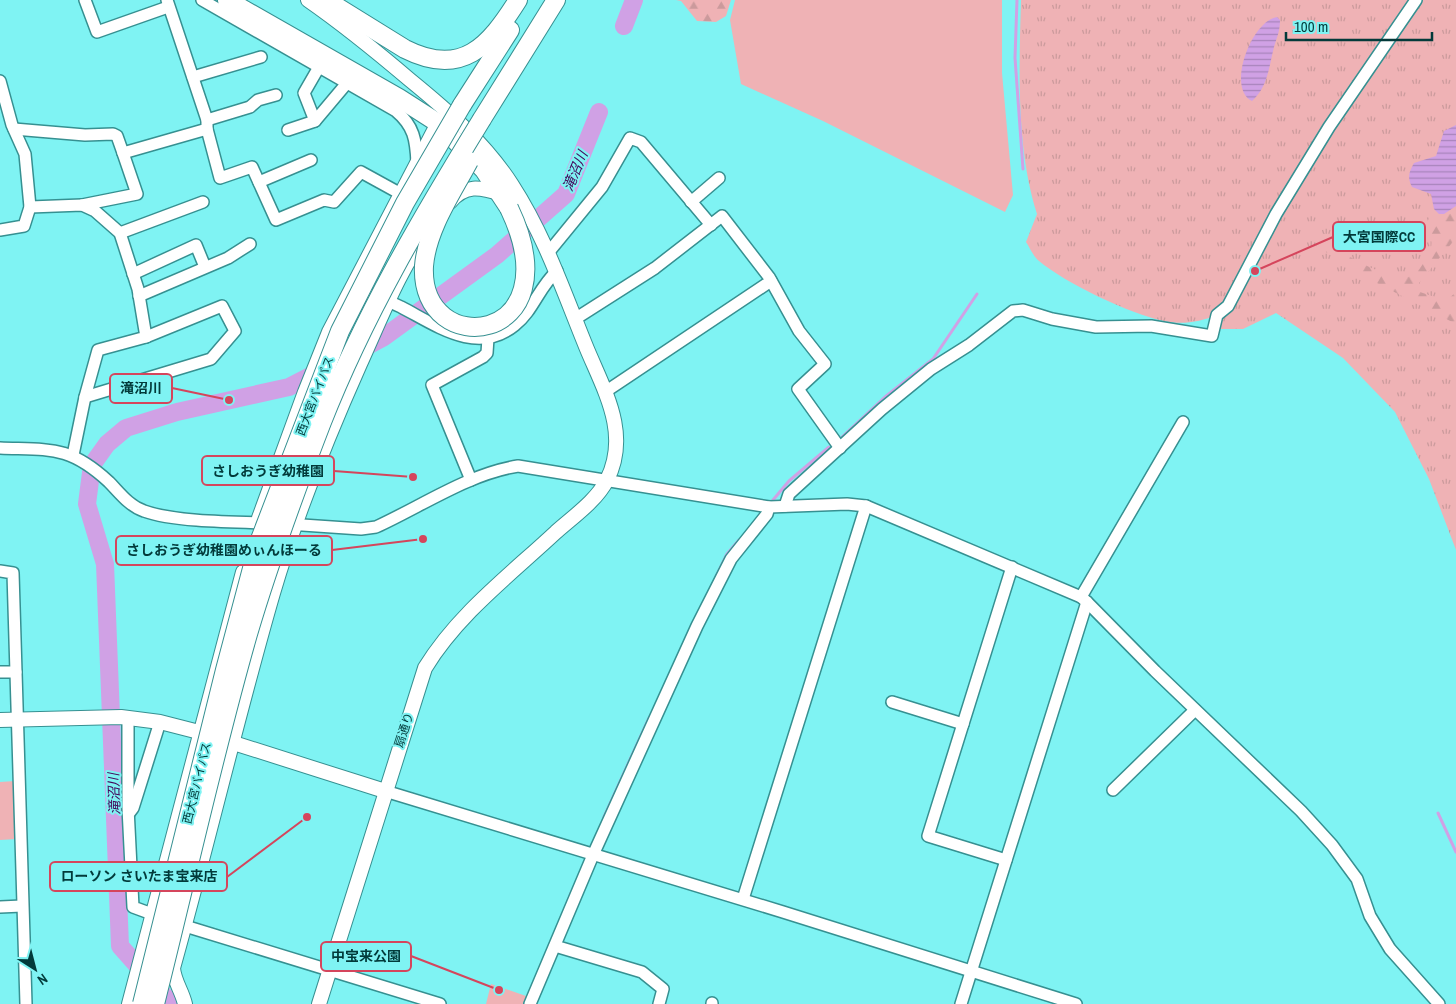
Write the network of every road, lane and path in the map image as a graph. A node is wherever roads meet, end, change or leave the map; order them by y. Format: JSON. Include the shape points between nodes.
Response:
{"nodes":[{"id":1,"x":86,"y":0,"type":"edge"},
{"id":2,"x":202,"y":0,"type":"edge"},
{"id":3,"x":227,"y":0,"type":"edge"},
{"id":4,"x":308,"y":0,"type":"edge"},
{"id":5,"x":326,"y":0,"type":"edge"},
{"id":6,"x":518,"y":0,"type":"edge"},
{"id":7,"x":529,"y":0,"type":"edge"},
{"id":8,"x":556,"y":0,"type":"edge"},
{"id":9,"x":1416,"y":0,"type":"edge"},
{"id":10,"x":168,"y":3,"type":"edge"},
{"id":11,"x":241,"y":5,"type":"edge"},
{"id":12,"x":510,"y":22,"type":"junction"},
{"id":13,"x":261,"y":57,"type":"dead end"},
{"id":14,"x":319,"y":67,"type":"junction"},
{"id":15,"x":193,"y":77,"type":"junction"},
{"id":16,"x":349,"y":77,"type":"junction"},
{"id":17,"x":0,"y":82,"type":"edge"},
{"id":18,"x":276,"y":95,"type":"dead end"},
{"id":19,"x":315,"y":121,"type":"junction"},
{"id":20,"x":485,"y":121,"type":"junction"},
{"id":21,"x":438,"y":123,"type":"junction"},
{"id":22,"x":207,"y":125,"type":"junction"},
{"id":23,"x":14,"y":129,"type":"junction"},
{"id":24,"x":288,"y":130,"type":"dead end"},
{"id":25,"x":123,"y":153,"type":"junction"},
{"id":26,"x":493,"y":159,"type":"junction"},
{"id":27,"x":311,"y":160,"type":"dead end"},
{"id":28,"x":417,"y":162,"type":"junction"},
{"id":29,"x":719,"y":178,"type":"dead end"},
{"id":30,"x":258,"y":182,"type":"junction"},
{"id":31,"x":401,"y":194,"type":"junction"},
{"id":32,"x":203,"y":202,"type":"dead end"},
{"id":33,"x":691,"y":202,"type":"junction"},
{"id":34,"x":511,"y":203,"type":"junction"},
{"id":35,"x":82,"y":205,"type":"junction"},
{"id":36,"x":30,"y":206,"type":"junction"},
{"id":37,"x":711,"y":225,"type":"junction"},
{"id":38,"x":0,"y":230,"type":"edge"},
{"id":39,"x":120,"y":233,"type":"junction"},
{"id":40,"x":250,"y":244,"type":"dead end"},
{"id":41,"x":548,"y":253,"type":"junction"},
{"id":42,"x":206,"y":267,"type":"junction"},
{"id":43,"x":557,"y":271,"type":"junction"},
{"id":44,"x":132,"y":274,"type":"junction"},
{"id":45,"x":771,"y":281,"type":"junction"},
{"id":46,"x":351,"y":287,"type":"junction"},
{"id":47,"x":139,"y":296,"type":"junction"},
{"id":48,"x":394,"y":304,"type":"junction"},
{"id":49,"x":575,"y":319,"type":"junction"},
{"id":50,"x":146,"y":338,"type":"junction"},
{"id":51,"x":488,"y":338,"type":"junction"},
{"id":52,"x":605,"y":392,"type":"junction"},
{"id":53,"x":85,"y":397,"type":"junction"},
{"id":54,"x":1183,"y":422,"type":"dead end"},
{"id":55,"x":0,"y":448,"type":"edge"},
{"id":56,"x":840,"y":448,"type":"junction"},
{"id":57,"x":77,"y":457,"type":"junction"},
{"id":58,"x":471,"y":480,"type":"junction"},
{"id":59,"x":607,"y":480,"type":"junction"},
{"id":60,"x":785,"y":506,"type":"junction"},
{"id":61,"x":866,"y":506,"type":"junction"},
{"id":62,"x":769,"y":507,"type":"junction"},
{"id":63,"x":257,"y":523,"type":"junction"},
{"id":64,"x":296,"y":524,"type":"junction"},
{"id":65,"x":1012,"y":568,"type":"junction"},
{"id":66,"x":0,"y":571,"type":"edge"},
{"id":67,"x":1084,"y":600,"type":"junction"},
{"id":68,"x":0,"y":672,"type":"edge"},
{"id":69,"x":16,"y":672,"type":"junction"},
{"id":70,"x":892,"y":702,"type":"dead end"},
{"id":71,"x":1196,"y":710,"type":"junction"},
{"id":72,"x":125,"y":717,"type":"junction"},
{"id":73,"x":0,"y":720,"type":"edge"},
{"id":74,"x":17,"y":720,"type":"junction"},
{"id":75,"x":160,"y":722,"type":"junction"},
{"id":76,"x":963,"y":724,"type":"junction"},
{"id":77,"x":199,"y":732,"type":"junction"},
{"id":78,"x":232,"y":742,"type":"junction"},
{"id":79,"x":1113,"y":790,"type":"dead end"},
{"id":80,"x":384,"y":791,"type":"junction"},
{"id":81,"x":129,"y":813,"type":"junction"},
{"id":82,"x":593,"y":855,"type":"junction"},
{"id":83,"x":1006,"y":860,"type":"junction"},
{"id":84,"x":743,"y":900,"type":"junction"},
{"id":85,"x":22,"y":906,"type":"junction"},
{"id":86,"x":0,"y":907,"type":"edge"},
{"id":87,"x":152,"y":914,"type":"junction"},
{"id":88,"x":185,"y":926,"type":"junction"},
{"id":89,"x":555,"y":946,"type":"junction"},
{"id":90,"x":329,"y":968,"type":"junction"},
{"id":91,"x":971,"y":971,"type":"junction"},
{"id":92,"x":26,"y":1004,"type":"edge"},
{"id":93,"x":129,"y":1004,"type":"edge"},
{"id":94,"x":142,"y":1004,"type":"edge"},
{"id":95,"x":155,"y":1004,"type":"edge"},
{"id":96,"x":185,"y":1004,"type":"edge"},
{"id":97,"x":319,"y":1004,"type":"edge"},
{"id":98,"x":440,"y":1004,"type":"edge"},
{"id":99,"x":530,"y":1004,"type":"edge"},
{"id":100,"x":659,"y":1004,"type":"edge"},
{"id":101,"x":961,"y":1004,"type":"edge"},
{"id":102,"x":1076,"y":1004,"type":"edge"},
{"id":103,"x":1439,"y":1004,"type":"edge"}],
"edges":[{"from":1,"to":10,"type":"street","via":[[98,32]]},
{"from":2,"to":14,"type":"street"},
{"from":3,"to":11,"type":"highway"},
{"from":4,"to":26,"type":"street","via":[[364,40],[441,105]]},
{"from":5,"to":12,"type":"highway","via":[[418,56],[441,61],[473,54]]},
{"from":6,"to":12,"type":"highway"},
{"from":7,"to":12,"type":"highway"},
{"from":8,"to":20,"type":"highway"},
{"from":9,"to":56,"type":"street","via":[[1329,127],[1276,214],[1228,306],[1217,315],[1212,336],[1151,326],[1096,327],[1023,310],[1013,311],[931,369]]},
{"from":10,"to":15,"type":"street"},
{"from":11,"to":16,"type":"highway"},
{"from":12,"to":94,"type":"highway","name":"西大宮バイパス","bridge":true,"via":[[405,203],[340,331],[259,542]]},
{"from":13,"to":15,"type":"street"},
{"from":14,"to":16,"type":"street"},
{"from":14,"to":19,"type":"street","via":[[304,93]]},
{"from":15,"to":22,"type":"street"},
{"from":16,"to":19,"type":"street"},
{"from":16,"to":21,"type":"highway"},
{"from":16,"to":26,"type":"street","via":[[392,89],[443,117]]},
{"from":16,"to":28,"type":"street","via":[[406,119],[414,132]]},
{"from":17,"to":23,"type":"street"},
{"from":18,"to":22,"type":"street","via":[[258,100],[250,107]]},
{"from":19,"to":24,"type":"street"},
{"from":20,"to":34,"type":"highway","bridge":true,"via":[[439,218],[424,266],[427,291],[436,309],[448,320],[473,327],[490,326],[516,307],[522,293],[526,264]]},
{"from":20,"to":95,"type":"highway","name":"西大宮バイパス","bridge":true,"via":[[425,212],[356,344],[322,422],[248,634]]},
{"from":21,"to":28,"type":"street"},
{"from":21,"to":34,"type":"highway"},
{"from":22,"to":25,"type":"street"},
{"from":22,"to":30,"type":"street","via":[[220,178],[252,167]]},
{"from":23,"to":25,"type":"street","via":[[112,134],[117,136]]},
{"from":23,"to":36,"type":"street","via":[[24,154]]},
{"from":25,"to":35,"type":"street","via":[[137,194]]},
{"from":26,"to":34,"type":"street"},
{"from":27,"to":30,"type":"street"},
{"from":28,"to":31,"type":"street"},
{"from":29,"to":33,"type":"street"},
{"from":30,"to":31,"type":"street","via":[[276,220],[324,200],[334,202],[361,172]]},
{"from":31,"to":46,"type":"street"},
{"from":32,"to":39,"type":"street"},
{"from":33,"to":37,"type":"street"},
{"from":33,"to":41,"type":"street","via":[[641,142],[630,138],[602,187]]},
{"from":34,"to":41,"type":"street","via":[[540,236]]},
{"from":34,"to":48,"type":"street","via":[[481,189],[458,192],[420,242]]},
{"from":35,"to":36,"type":"street"},
{"from":35,"to":39,"type":"street","via":[[95,211]]},
{"from":36,"to":38,"type":"street","via":[[24,226]]},
{"from":37,"to":45,"type":"street","via":[[722,216]]},
{"from":37,"to":49,"type":"street","via":[[655,268]]},
{"from":39,"to":44,"type":"street"},
{"from":40,"to":42,"type":"street"},
{"from":41,"to":43,"type":"street"},
{"from":42,"to":44,"type":"street","via":[[196,245]]},
{"from":42,"to":47,"type":"street"},
{"from":43,"to":49,"type":"street"},
{"from":43,"to":51,"type":"street","via":[[546,280],[516,324]]},
{"from":44,"to":47,"type":"street"},
{"from":45,"to":52,"type":"street"},
{"from":45,"to":56,"type":"street","via":[[799,331],[825,364],[798,389]]},
{"from":46,"to":48,"type":"street"},
{"from":46,"to":63,"type":"street","via":[[322,349]]},
{"from":47,"to":50,"type":"street"},
{"from":48,"to":51,"type":"street","via":[[450,334]]},
{"from":48,"to":64,"type":"street","via":[[337,415]]},
{"from":49,"to":52,"type":"street"},
{"from":50,"to":53,"type":"street","via":[[98,350]]},
{"from":50,"to":53,"type":"street","via":[[222,306],[235,331],[211,359]]},
{"from":51,"to":58,"type":"street","via":[[488,352],[483,357],[432,385]]},
{"from":52,"to":59,"type":"street","via":[[618,434],[614,463]]},
{"from":53,"to":57,"type":"street"},
{"from":54,"to":67,"type":"street"},
{"from":55,"to":57,"type":"street","via":[[56,450]]},
{"from":56,"to":60,"type":"street","via":[[789,494]]},
{"from":57,"to":63,"type":"street","via":[[142,511]]},
{"from":58,"to":59,"type":"street","via":[[518,466]]},
{"from":58,"to":64,"type":"street","via":[[376,527],[354,529]]},
{"from":59,"to":62,"type":"street"},
{"from":59,"to":80,"type":"street","name":"扇通り","via":[[600,491],[459,622],[437,648],[425,668]]},
{"from":60,"to":61,"type":"street"},
{"from":60,"to":62,"type":"street"},
{"from":61,"to":65,"type":"street"},
{"from":61,"to":84,"type":"street"},
{"from":62,"to":82,"type":"street","via":[[720,578]]},
{"from":63,"to":64,"type":"street"},
{"from":63,"to":77,"type":"street"},
{"from":64,"to":78,"type":"street","via":[[273,592]]},
{"from":65,"to":67,"type":"street"},
{"from":65,"to":76,"type":"street"},
{"from":66,"to":69,"type":"street","via":[[13,573]]},
{"from":67,"to":71,"type":"street"},
{"from":67,"to":83,"type":"street"},
{"from":68,"to":69,"type":"street"},
{"from":69,"to":74,"type":"street"},
{"from":70,"to":76,"type":"street"},
{"from":71,"to":79,"type":"street"},
{"from":71,"to":103,"type":"street","via":[[1332,845],[1357,879],[1370,916],[1390,949]]},
{"from":72,"to":74,"type":"street"},
{"from":72,"to":75,"type":"street"},
{"from":72,"to":81,"type":"street"},
{"from":73,"to":74,"type":"street"},
{"from":74,"to":85,"type":"street"},
{"from":75,"to":77,"type":"street"},
{"from":75,"to":81,"type":"street","via":[[134,808]]},
{"from":76,"to":83,"type":"street","via":[[928,836]]},
{"from":77,"to":78,"type":"street"},
{"from":77,"to":87,"type":"street"},
{"from":78,"to":80,"type":"street"},
{"from":78,"to":88,"type":"street"},
{"from":80,"to":82,"type":"street"},
{"from":80,"to":90,"type":"street","name":"扇通り"},
{"from":81,"to":87,"type":"street","via":[[133,907]]},
{"from":82,"to":84,"type":"street"},
{"from":82,"to":89,"type":"street"},
{"from":83,"to":91,"type":"street"},
{"from":84,"to":91,"type":"street"},
{"from":85,"to":86,"type":"street"},
{"from":85,"to":92,"type":"street"},
{"from":87,"to":93,"type":"street"},
{"from":88,"to":90,"type":"street"},
{"from":88,"to":96,"type":"street","via":[[173,968]]},
{"from":89,"to":99,"type":"street"},
{"from":89,"to":100,"type":"street","via":[[642,972],[663,988]]},
{"from":90,"to":97,"type":"street","name":"扇通り"},
{"from":90,"to":98,"type":"street"},
{"from":91,"to":101,"type":"street"},
{"from":91,"to":102,"type":"street"}]}
